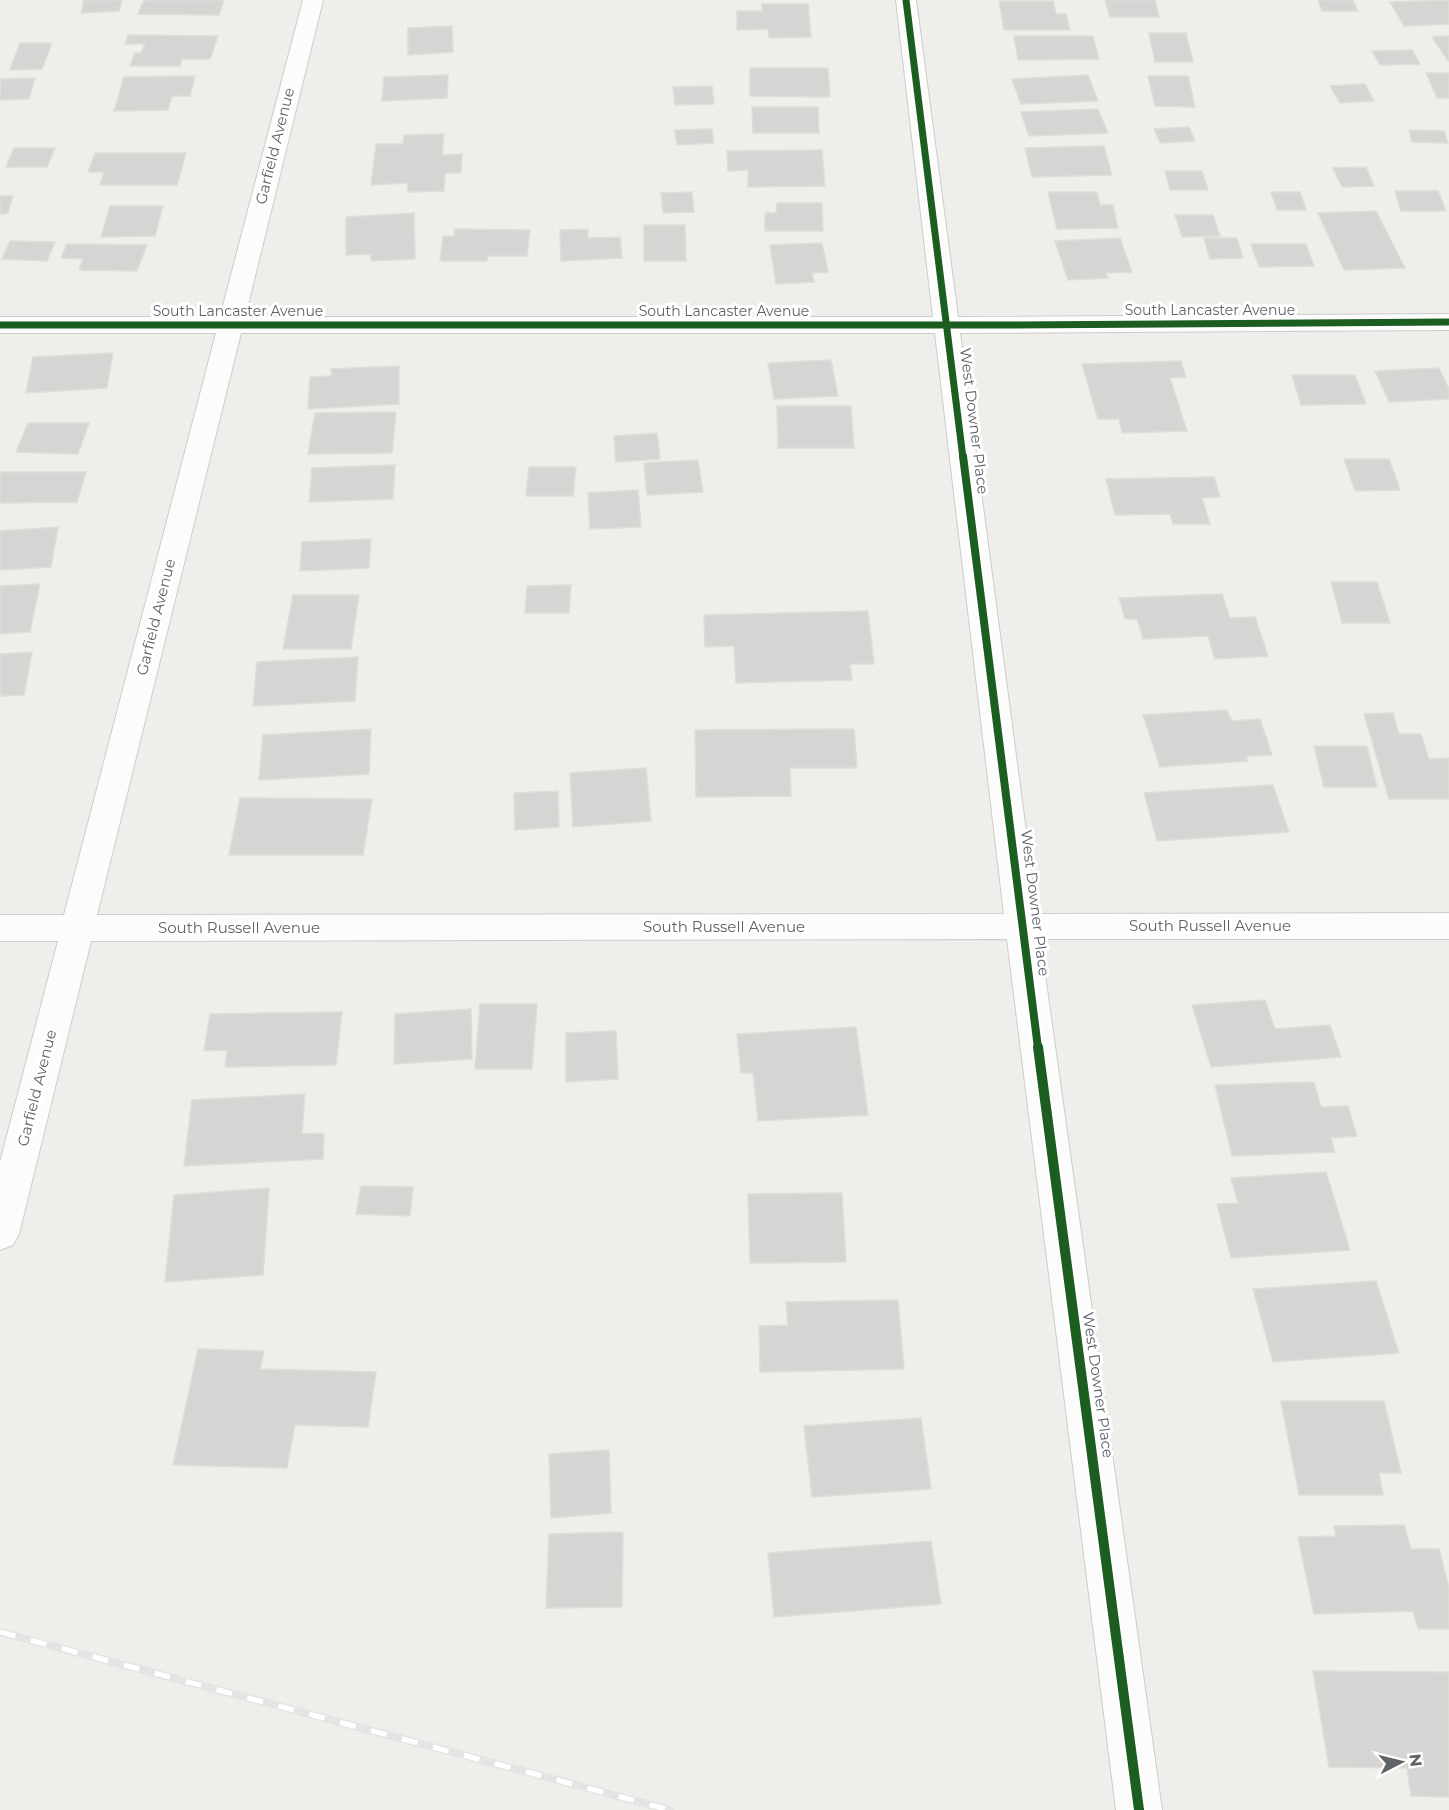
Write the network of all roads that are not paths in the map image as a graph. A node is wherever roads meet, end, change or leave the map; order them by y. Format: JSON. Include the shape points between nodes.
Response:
{"nodes":[{"id":1,"x":312,"y":0,"type":"edge"},
{"id":2,"x":906,"y":0,"type":"edge"},
{"id":3,"x":1449,"y":322,"type":"edge"},
{"id":4,"x":947,"y":324,"type":"junction"},
{"id":5,"x":0,"y":325,"type":"edge"},
{"id":6,"x":230,"y":325,"type":"junction"},
{"id":7,"x":1022,"y":926,"type":"junction"},
{"id":8,"x":1449,"y":926,"type":"edge"},
{"id":9,"x":0,"y":928,"type":"edge"},
{"id":10,"x":77,"y":928,"type":"junction"},
{"id":11,"x":0,"y":1234,"type":"edge"},
{"id":12,"x":1139,"y":1810,"type":"edge"}],
"edges":[{"from":1,"to":6,"type":"street","name":"Garfield Avenue"},
{"from":2,"to":4,"type":"street","name":"West Downer Place"},
{"from":3,"to":4,"type":"street","name":"South Lancaster Avenue"},
{"from":4,"to":6,"type":"street","name":"South Lancaster Avenue"},
{"from":4,"to":7,"type":"street","name":"West Downer Place"},
{"from":5,"to":6,"type":"street","name":"South Lancaster Avenue"},
{"from":6,"to":10,"type":"street","name":"Garfield Avenue"},
{"from":7,"to":8,"type":"street","name":"South Russell Avenue"},
{"from":7,"to":10,"type":"street","name":"South Russell Avenue"},
{"from":7,"to":12,"type":"street","name":"West Downer Place"},
{"from":9,"to":10,"type":"street","name":"South Russell Avenue"},
{"from":10,"to":11,"type":"street","name":"Garfield Avenue"}]}
